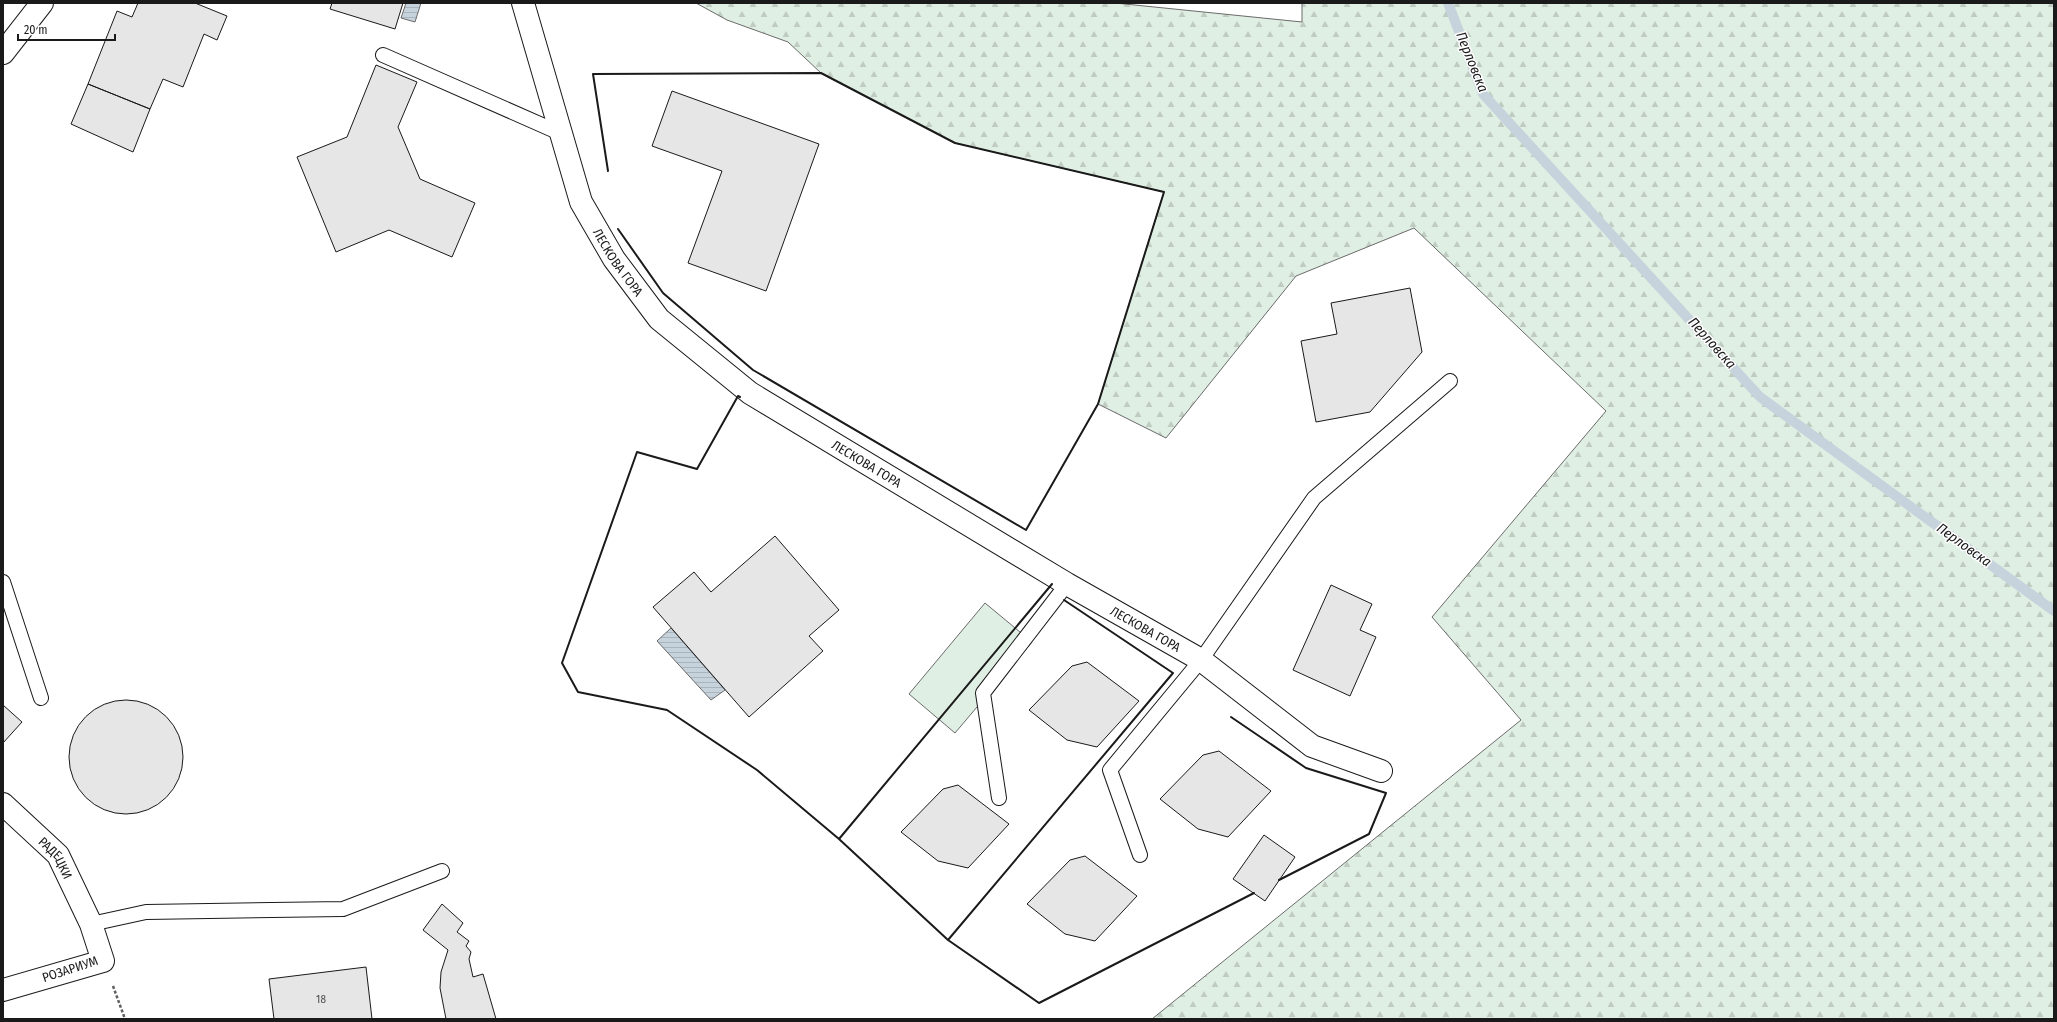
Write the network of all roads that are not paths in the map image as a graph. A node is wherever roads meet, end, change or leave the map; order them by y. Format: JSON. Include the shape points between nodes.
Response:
{"nodes":[{"id":1,"x":42,"y":3,"type":"edge"},
{"id":2,"x":523,"y":3,"type":"edge"},
{"id":3,"x":3,"y":53,"type":"edge"},
{"id":4,"x":383,"y":55,"type":"dead end"},
{"id":5,"x":560,"y":133,"type":"junction"},
{"id":6,"x":1450,"y":381,"type":"dead end"},
{"id":7,"x":3,"y":582,"type":"edge"},
{"id":8,"x":1067,"y":584,"type":"junction"},
{"id":9,"x":1201,"y":660,"type":"junction"},
{"id":10,"x":41,"y":698,"type":"dead end"},
{"id":11,"x":1381,"y":771,"type":"dead end"},
{"id":12,"x":999,"y":798,"type":"dead end"},
{"id":13,"x":3,"y":804,"type":"edge"},
{"id":14,"x":1140,"y":855,"type":"dead end"},
{"id":15,"x":442,"y":871,"type":"dead end"},
{"id":16,"x":91,"y":924,"type":"junction"},
{"id":17,"x":3,"y":990,"type":"edge"}],
"edges":[{"from":1,"to":3,"type":"street"},
{"from":2,"to":5,"type":"street","name":"ЛЕСКОВА ГОРА"},
{"from":4,"to":5,"type":"lane"},
{"from":5,"to":8,"type":"street","name":"ЛЕСКОВА ГОРА","via":[[581,202],[614,259],[659,320],[750,393]]},
{"from":6,"to":9,"type":"lane","via":[[1314,498]]},
{"from":7,"to":10,"type":"lane"},
{"from":8,"to":9,"type":"street","name":"ЛЕСКОВА ГОРА"},
{"from":8,"to":12,"type":"lane","via":[[983,693]]},
{"from":9,"to":11,"type":"street","name":"ЛЕСКОВА ГОРА","via":[[1312,746]]},
{"from":9,"to":14,"type":"lane","via":[[1110,770]]},
{"from":13,"to":16,"type":"street","name":"РАДЕЦКИ","via":[[58,855]]},
{"from":15,"to":16,"type":"lane","via":[[343,909],[146,912]]},
{"from":16,"to":17,"type":"street","name":"РОЗАРИУМ","via":[[104,961]]}]}
